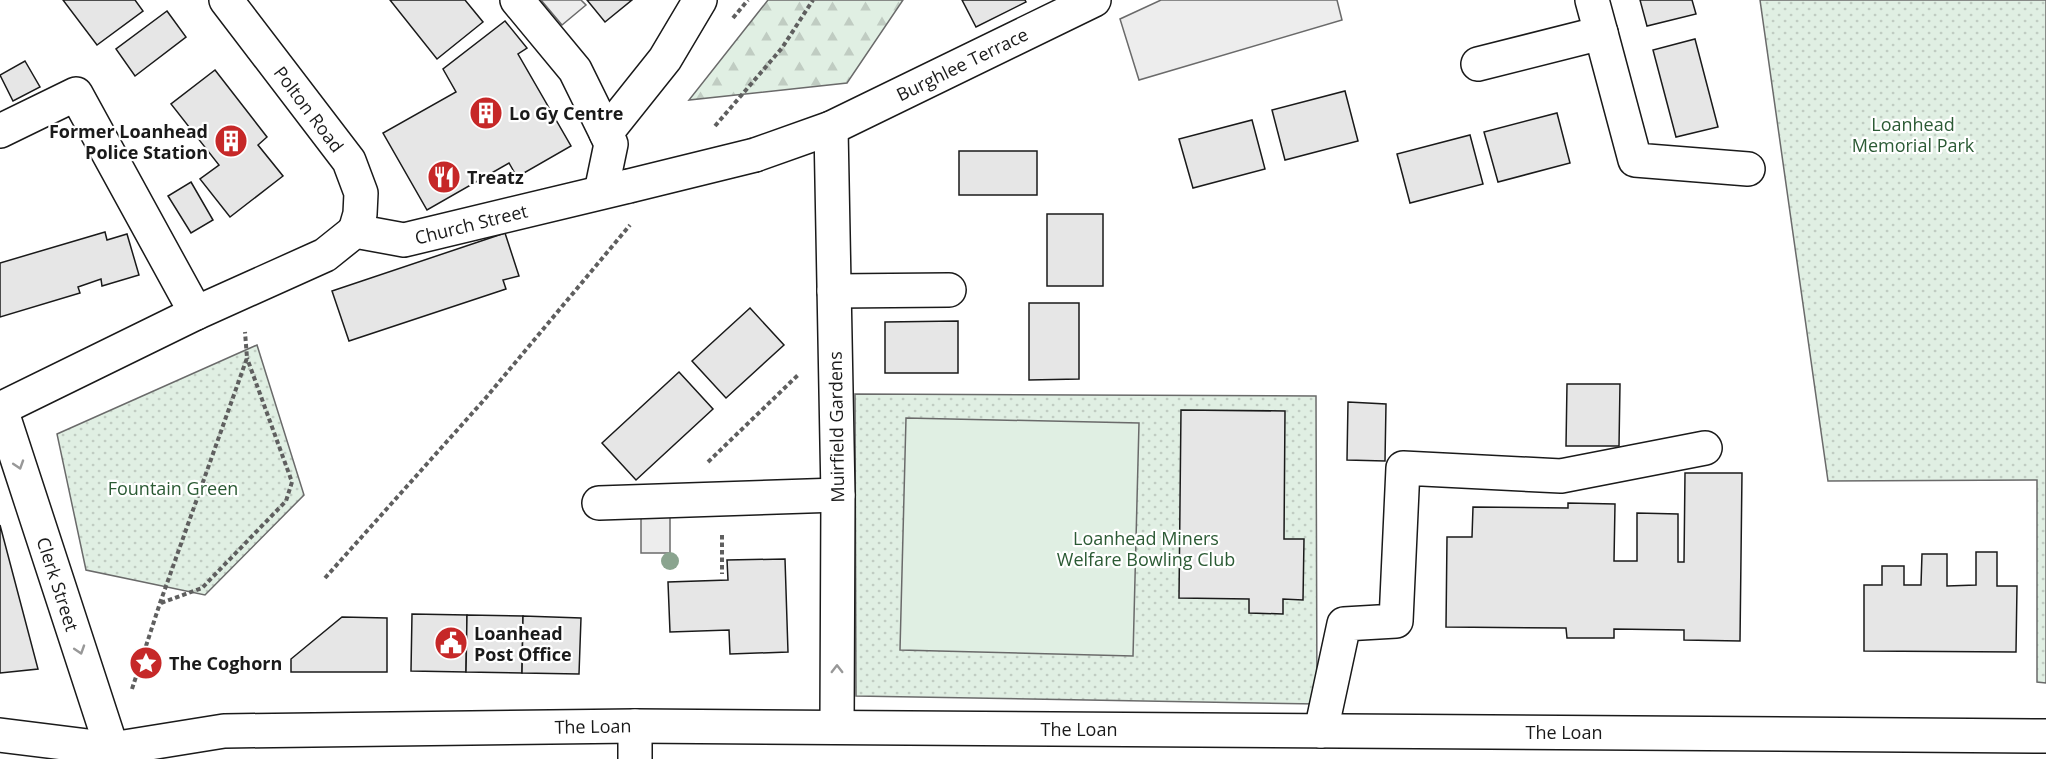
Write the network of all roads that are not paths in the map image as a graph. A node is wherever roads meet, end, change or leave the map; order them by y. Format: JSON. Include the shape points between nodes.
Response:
{"nodes":[{"id":1,"x":226,"y":0,"type":"edge"},
{"id":2,"x":517,"y":0,"type":"edge"},
{"id":3,"x":700,"y":0,"type":"edge"},
{"id":4,"x":1094,"y":0,"type":"edge"},
{"id":5,"x":1592,"y":0,"type":"edge"},
{"id":6,"x":1601,"y":33,"type":"junction"},
{"id":7,"x":1478,"y":64,"type":"dead end"},
{"id":8,"x":831,"y":128,"type":"junction"},
{"id":9,"x":0,"y":130,"type":"edge"},
{"id":10,"x":606,"y":133,"type":"junction"},
{"id":11,"x":1748,"y":169,"type":"dead end"},
{"id":12,"x":615,"y":189,"type":"junction"},
{"id":13,"x":355,"y":231,"type":"junction"},
{"id":14,"x":949,"y":290,"type":"dead end"},
{"id":15,"x":834,"y":291,"type":"junction"},
{"id":16,"x":196,"y":313,"type":"junction"},
{"id":17,"x":0,"y":409,"type":"edge"},
{"id":18,"x":1705,"y":448,"type":"dead end"},
{"id":19,"x":838,"y":495,"type":"junction"},
{"id":20,"x":599,"y":503,"type":"dead end"},
{"id":21,"x":635,"y":726,"type":"junction"},
{"id":22,"x":837,"y":727,"type":"junction"},
{"id":23,"x":1321,"y":730,"type":"junction"},
{"id":24,"x":0,"y":735,"type":"edge"},
{"id":25,"x":2046,"y":736,"type":"edge"},
{"id":26,"x":114,"y":754,"type":"edge"},
{"id":27,"x":635,"y":759,"type":"edge"}],
"edges":[{"from":1,"to":13,"type":"street","name":"Polton Road","via":[[349,161],[361,193]]},
{"from":2,"to":10,"type":"street","via":[[574,70]]},
{"from":3,"to":10,"type":"street","via":[[665,59]]},
{"from":4,"to":8,"type":"street","name":"Burghlee Terrace"},
{"from":5,"to":6,"type":"street"},
{"from":6,"to":7,"type":"street"},
{"from":6,"to":11,"type":"street","via":[[1635,160]]},
{"from":8,"to":12,"type":"street","name":"Church Street","bridge":true,"via":[[755,155]]},
{"from":8,"to":15,"type":"street","name":"Muirfield Gardens"},
{"from":9,"to":16,"type":"street","via":[[76,94]]},
{"from":10,"to":12,"type":"street","via":[[611,144]]},
{"from":12,"to":13,"type":"street","name":"Church Street","via":[[404,240]]},
{"from":13,"to":16,"type":"street","via":[[325,255]]},
{"from":14,"to":15,"type":"street"},
{"from":15,"to":19,"type":"street","name":"Muirfield Gardens"},
{"from":16,"to":17,"type":"street"},
{"from":17,"to":26,"type":"street","name":"Clerk Street","one_way":true},
{"from":18,"to":23,"type":"street","via":[[1561,476],[1403,468],[1396,621],[1344,624]]},
{"from":19,"to":20,"type":"street"},
{"from":22,"to":19,"type":"street","name":"Muirfield Gardens","one_way":true},
{"from":21,"to":22,"type":"street","name":"The Loan"},
{"from":21,"to":26,"type":"street","name":"The Loan","via":[[224,731]]},
{"from":21,"to":27,"type":"street"},
{"from":22,"to":23,"type":"street","name":"The Loan"},
{"from":23,"to":25,"type":"street","name":"The Loan"},
{"from":24,"to":26,"type":"street","name":"The Loan"}]}
